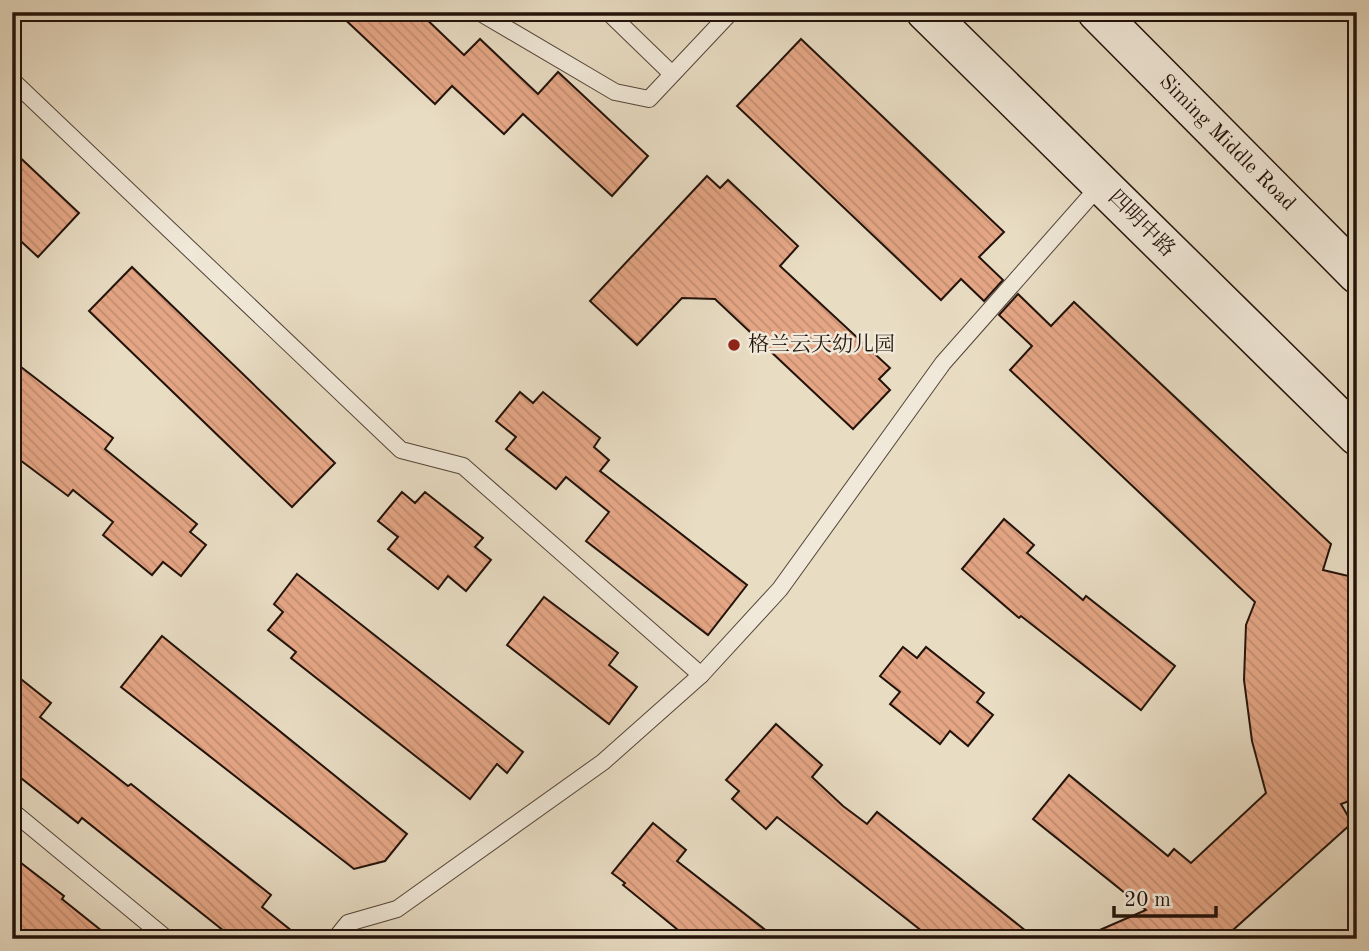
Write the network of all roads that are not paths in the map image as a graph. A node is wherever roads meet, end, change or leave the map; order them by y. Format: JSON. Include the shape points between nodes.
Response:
{"nodes":[{"id":1,"x":480,"y":12,"type":"edge"},
{"id":2,"x":608,"y":12,"type":"edge"},
{"id":3,"x":731,"y":12,"type":"edge"},
{"id":4,"x":926,"y":12,"type":"edge"},
{"id":5,"x":1097,"y":12,"type":"edge"},
{"id":6,"x":672,"y":74,"type":"junction"},
{"id":7,"x":12,"y":80,"type":"edge"},
{"id":8,"x":1101,"y":184,"type":"junction"},
{"id":9,"x":1357,"y":274,"type":"edge"},
{"id":10,"x":1357,"y":436,"type":"edge"},
{"id":11,"x":701,"y":676,"type":"junction"},
{"id":12,"x":12,"y":811,"type":"edge"},
{"id":13,"x":167,"y":939,"type":"edge"},
{"id":14,"x":335,"y":939,"type":"edge"}],
"edges":[{"from":1,"to":6,"type":"lane","via":[[615,92],[649,99]]},
{"from":2,"to":6,"type":"lane"},
{"from":3,"to":6,"type":"lane"},
{"from":4,"to":8,"type":"main road","name":"四明中路"},
{"from":5,"to":9,"type":"main road","name":"Siming Middle Road"},
{"from":7,"to":11,"type":"lane","via":[[401,450],[463,466]]},
{"from":8,"to":10,"type":"main road","name":"四明中路"},
{"from":8,"to":11,"type":"lane","via":[[943,363],[780,589]]},
{"from":11,"to":14,"type":"lane","via":[[592,769],[397,909],[348,923]]},
{"from":12,"to":13,"type":"lane"}]}
